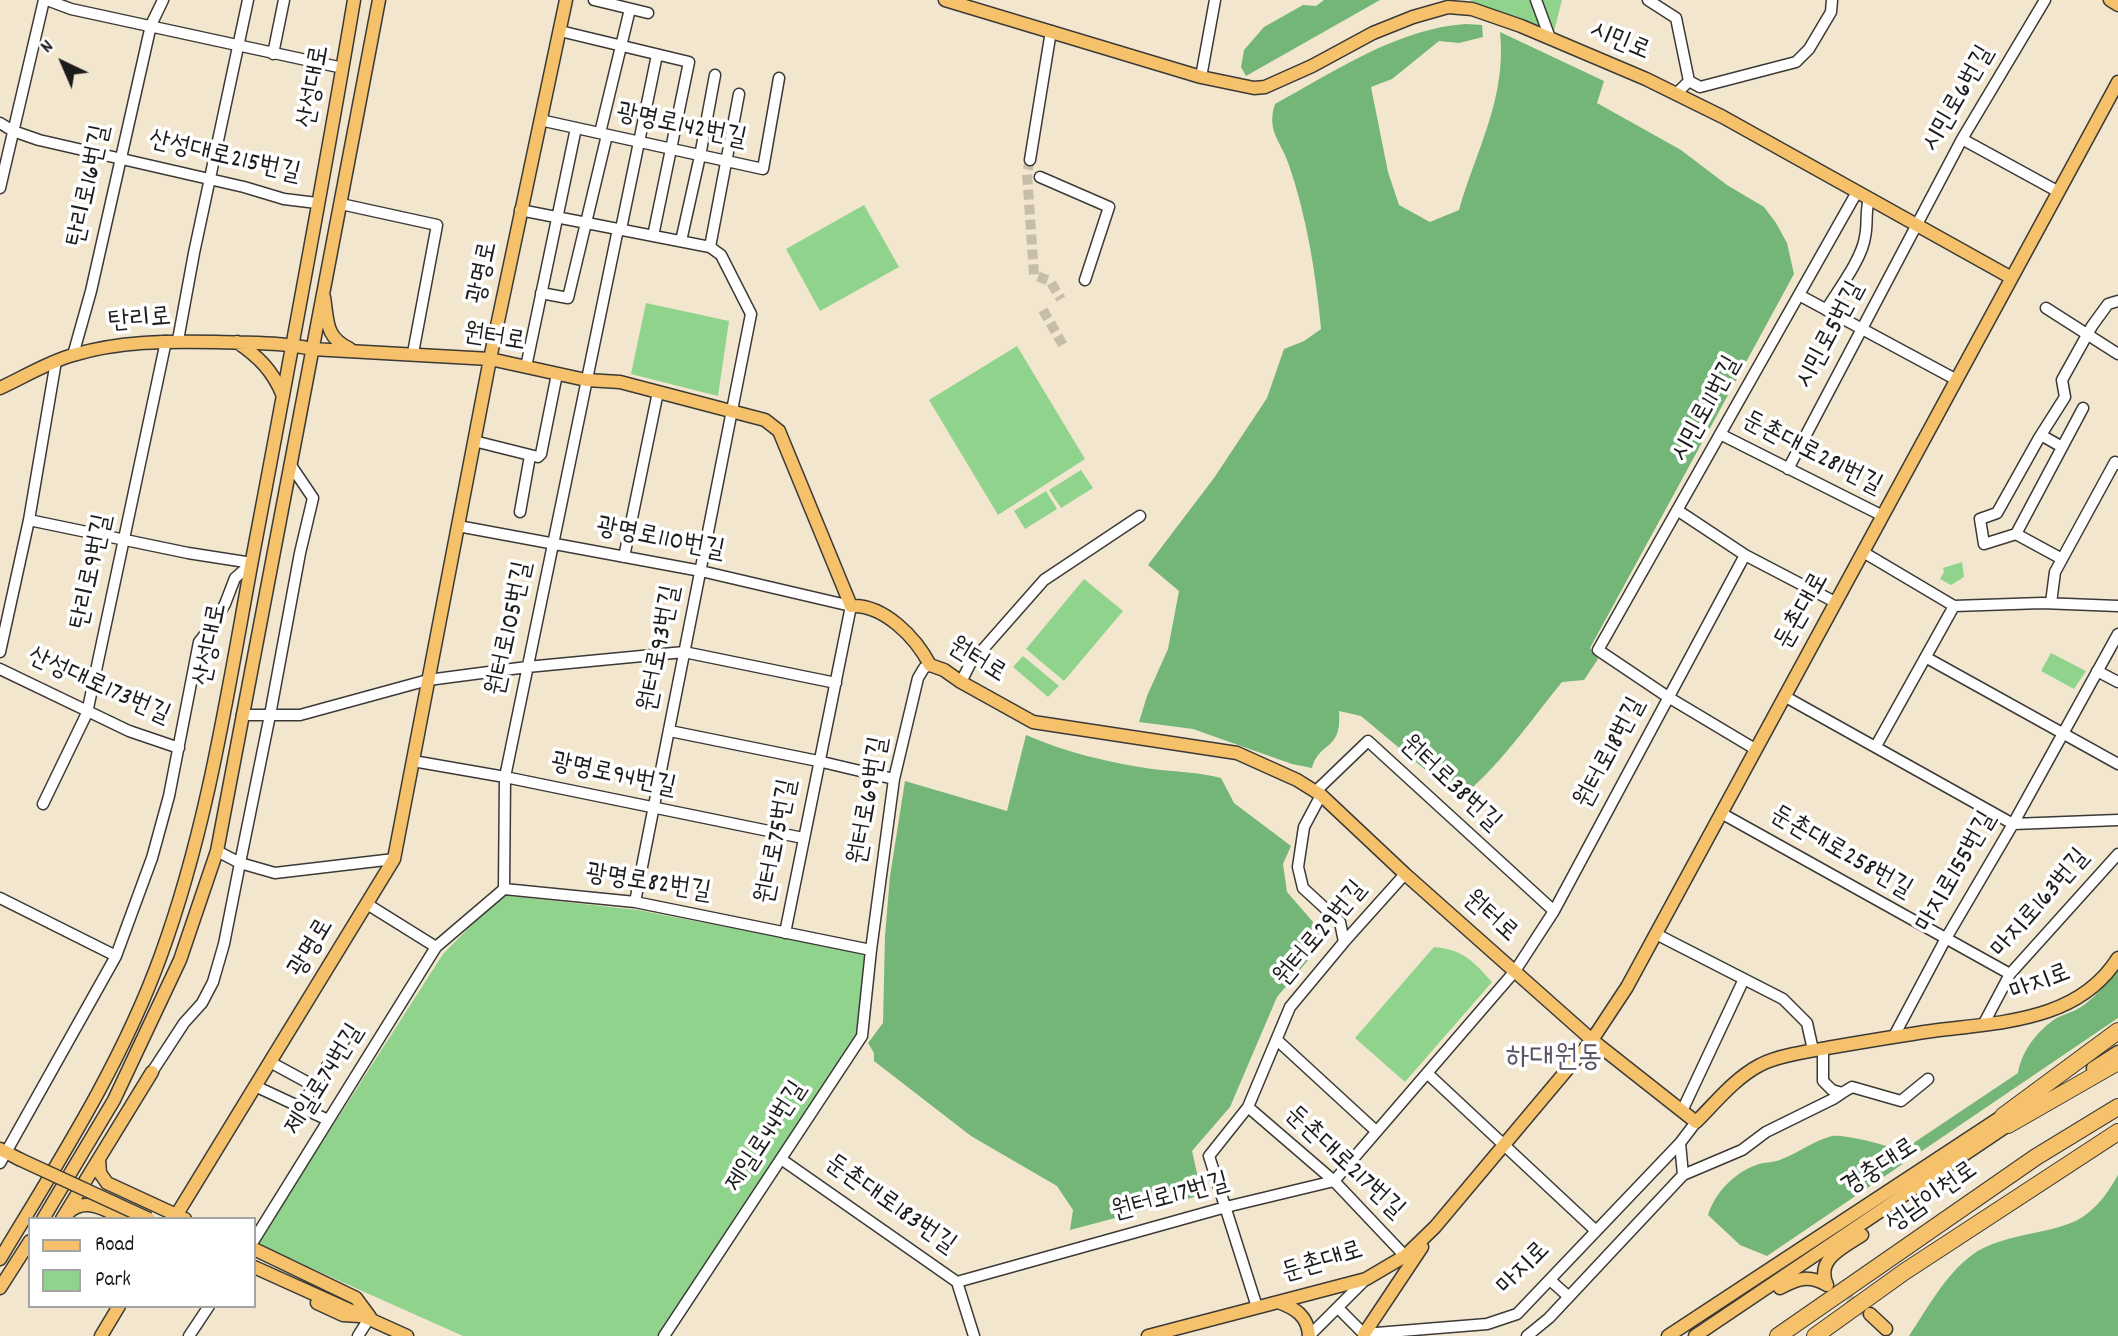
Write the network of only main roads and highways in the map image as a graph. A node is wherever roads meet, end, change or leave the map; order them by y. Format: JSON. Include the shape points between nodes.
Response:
{"nodes":[{"id":1,"x":354,"y":0,"type":"edge"},
{"id":2,"x":379,"y":0,"type":"edge"},
{"id":3,"x":566,"y":0,"type":"edge"},
{"id":4,"x":945,"y":0,"type":"edge"},
{"id":5,"x":2110,"y":0,"type":"edge"},
{"id":6,"x":1471,"y":4,"type":"edge"},
{"id":7,"x":2118,"y":5,"type":"edge"},
{"id":8,"x":2117,"y":85,"type":"edge"},
{"id":9,"x":2010,"y":278,"type":"junction"},
{"id":10,"x":323,"y":289,"type":"junction"},
{"id":11,"x":237,"y":342,"type":"junction"},
{"id":12,"x":292,"y":345,"type":"junction"},
{"id":13,"x":312,"y":349,"type":"junction"},
{"id":14,"x":354,"y":351,"type":"junction"},
{"id":15,"x":490,"y":359,"type":"junction"},
{"id":16,"x":0,"y":388,"type":"edge"},
{"id":17,"x":283,"y":396,"type":"junction"},
{"id":18,"x":2118,"y":958,"type":"edge"},
{"id":19,"x":2118,"y":1031,"type":"edge"},
{"id":20,"x":2118,"y":1039,"type":"edge"},
{"id":21,"x":1592,"y":1040,"type":"junction"},
{"id":22,"x":2118,"y":1052,"type":"edge"},
{"id":23,"x":2118,"y":1062,"type":"edge"},
{"id":24,"x":152,"y":1072,"type":"road end"},
{"id":25,"x":2118,"y":1107,"type":"edge"},
{"id":26,"x":2006,"y":1121,"type":"junction"},
{"id":27,"x":2118,"y":1132,"type":"edge"},
{"id":28,"x":2,"y":1155,"type":"edge"},
{"id":29,"x":99,"y":1158,"type":"junction"},
{"id":30,"x":1910,"y":1193,"type":"junction"},
{"id":31,"x":44,"y":1217,"type":"edge"},
{"id":32,"x":63,"y":1217,"type":"edge"},
{"id":33,"x":63,"y":1217,"type":"edge"},
{"id":34,"x":120,"y":1217,"type":"edge"},
{"id":35,"x":145,"y":1217,"type":"edge"},
{"id":36,"x":178,"y":1217,"type":"edge"},
{"id":37,"x":1435,"y":1227,"type":"junction"},
{"id":38,"x":28,"y":1247,"type":"edge"},
{"id":39,"x":256,"y":1250,"type":"edge"},
{"id":40,"x":0,"y":1259,"type":"edge"},
{"id":41,"x":256,"y":1268,"type":"edge"},
{"id":42,"x":256,"y":1275,"type":"edge"},
{"id":43,"x":0,"y":1288,"type":"edge"},
{"id":44,"x":1277,"y":1302,"type":"junction"},
{"id":45,"x":1745,"y":1303,"type":"junction"},
{"id":46,"x":118,"y":1308,"type":"edge"},
{"id":47,"x":1870,"y":1314,"type":"tunnel mouth"},
{"id":48,"x":370,"y":1317,"type":"junction"},
{"id":49,"x":1886,"y":1329,"type":"dead end"},
{"id":50,"x":1362,"y":1335,"type":"edge"},
{"id":51,"x":101,"y":1336,"type":"edge"},
{"id":52,"x":407,"y":1336,"type":"edge"},
{"id":53,"x":1148,"y":1336,"type":"edge"},
{"id":54,"x":1309,"y":1336,"type":"edge"},
{"id":55,"x":1668,"y":1336,"type":"edge"},
{"id":56,"x":1695,"y":1336,"type":"edge"},
{"id":57,"x":1778,"y":1336,"type":"edge"},
{"id":58,"x":1815,"y":1336,"type":"edge"}],
"edges":[{"from":1,"to":12,"type":"main road","name":"산성대로"},
{"from":2,"to":10,"type":"main road","name":"산성대로"},
{"from":3,"to":15,"type":"main road","name":"광명로"},
{"from":4,"to":6,"type":"main road","name":"시민로","via":[[1243,87],[1265,87],[1413,17]]},
{"from":5,"to":7,"type":"main road"},
{"from":6,"to":9,"type":"main road","name":"시민로","via":[[1723,117]]},
{"from":8,"to":9,"type":"main road","name":"둔촌대로"},
{"from":9,"to":21,"type":"main road","name":"둔촌대로","via":[[1627,987]]},
{"from":10,"to":13,"type":"main road","name":"산성대로"},
{"from":10,"to":14,"type":"main road","via":[[333,338]]},
{"from":11,"to":12,"type":"main road","name":"탄리로"},
{"from":11,"to":16,"type":"main road","name":"탄리로","via":[[110,346],[57,360]]},
{"from":11,"to":17,"type":"main road","via":[[264,362]]},
{"from":12,"to":13,"type":"main road","name":"원터로"},
{"from":12,"to":17,"type":"main road","name":"산성대로"},
{"from":13,"to":14,"type":"main road","name":"원터로"},
{"from":13,"to":31,"type":"main road","name":"산성대로","via":[[217,850],[180,960],[114,1100]]},
{"from":14,"to":15,"type":"main road","name":"원터로"},
{"from":15,"to":21,"type":"main road","name":"원터로","via":[[586,380],[620,382],[765,419],[779,431],[851,606],[860,605],[895,622],[930,665],[1033,722],[1237,753],[1297,780],[1319,793]]},
{"from":15,"to":36,"type":"main road","name":"광명로","via":[[394,859]]},
{"from":17,"to":40,"type":"main road","name":"산성대로","via":[[206,799],[161,956],[88,1111]]},
{"from":18,"to":21,"type":"main road","name":"마지로","via":[[2077,999],[2034,1017],[1818,1049],[1761,1064],[1696,1122]]},
{"from":19,"to":26,"type":"highway"},
{"from":20,"to":26,"type":"main road","name":"경충대로"},
{"from":21,"to":37,"type":"main road","name":"둔촌대로"},
{"from":22,"to":26,"type":"main road","name":"경충대로"},
{"from":23,"to":26,"type":"highway"},
{"from":24,"to":29,"type":"main road"},
{"from":25,"to":57,"type":"highway","name":"성남이천로","via":[[2025,1165]]},
{"from":26,"to":30,"type":"main road","name":"경충대로"},
{"from":26,"to":55,"type":"main road","name":"경충대로"},
{"from":27,"to":58,"type":"highway","name":"성남이천로"},
{"from":28,"to":35,"type":"main road","bridge":true},
{"from":29,"to":32,"type":"main road"},
{"from":29,"to":36,"type":"main road","via":[[100,1173],[107,1182]]},
{"from":30,"to":45,"type":"main road","name":"경충대로"},
{"from":30,"to":45,"type":"main road","via":[[1829,1259],[1823,1271],[1827,1285],[1804,1278]]},
{"from":33,"to":34,"type":"main road","via":[[85,1204]]},
{"from":37,"to":44,"type":"main road","name":"둔촌대로","via":[[1405,1256],[1366,1279]]},
{"from":37,"to":50,"type":"main road"},
{"from":38,"to":43,"type":"main road"},
{"from":39,"to":48,"type":"main road","via":[[356,1298]]},
{"from":41,"to":48,"type":"main road"},
{"from":42,"to":48,"type":"main road","via":[[343,1315]]},
{"from":44,"to":53,"type":"main road","name":"둔촌대로"},
{"from":44,"to":54,"type":"main road","via":[[1301,1314]]},
{"from":45,"to":56,"type":"main road","name":"경충대로"},
{"from":46,"to":51,"type":"main road"},
{"from":47,"to":49,"type":"main road"},
{"from":48,"to":52,"type":"main road"}]}
